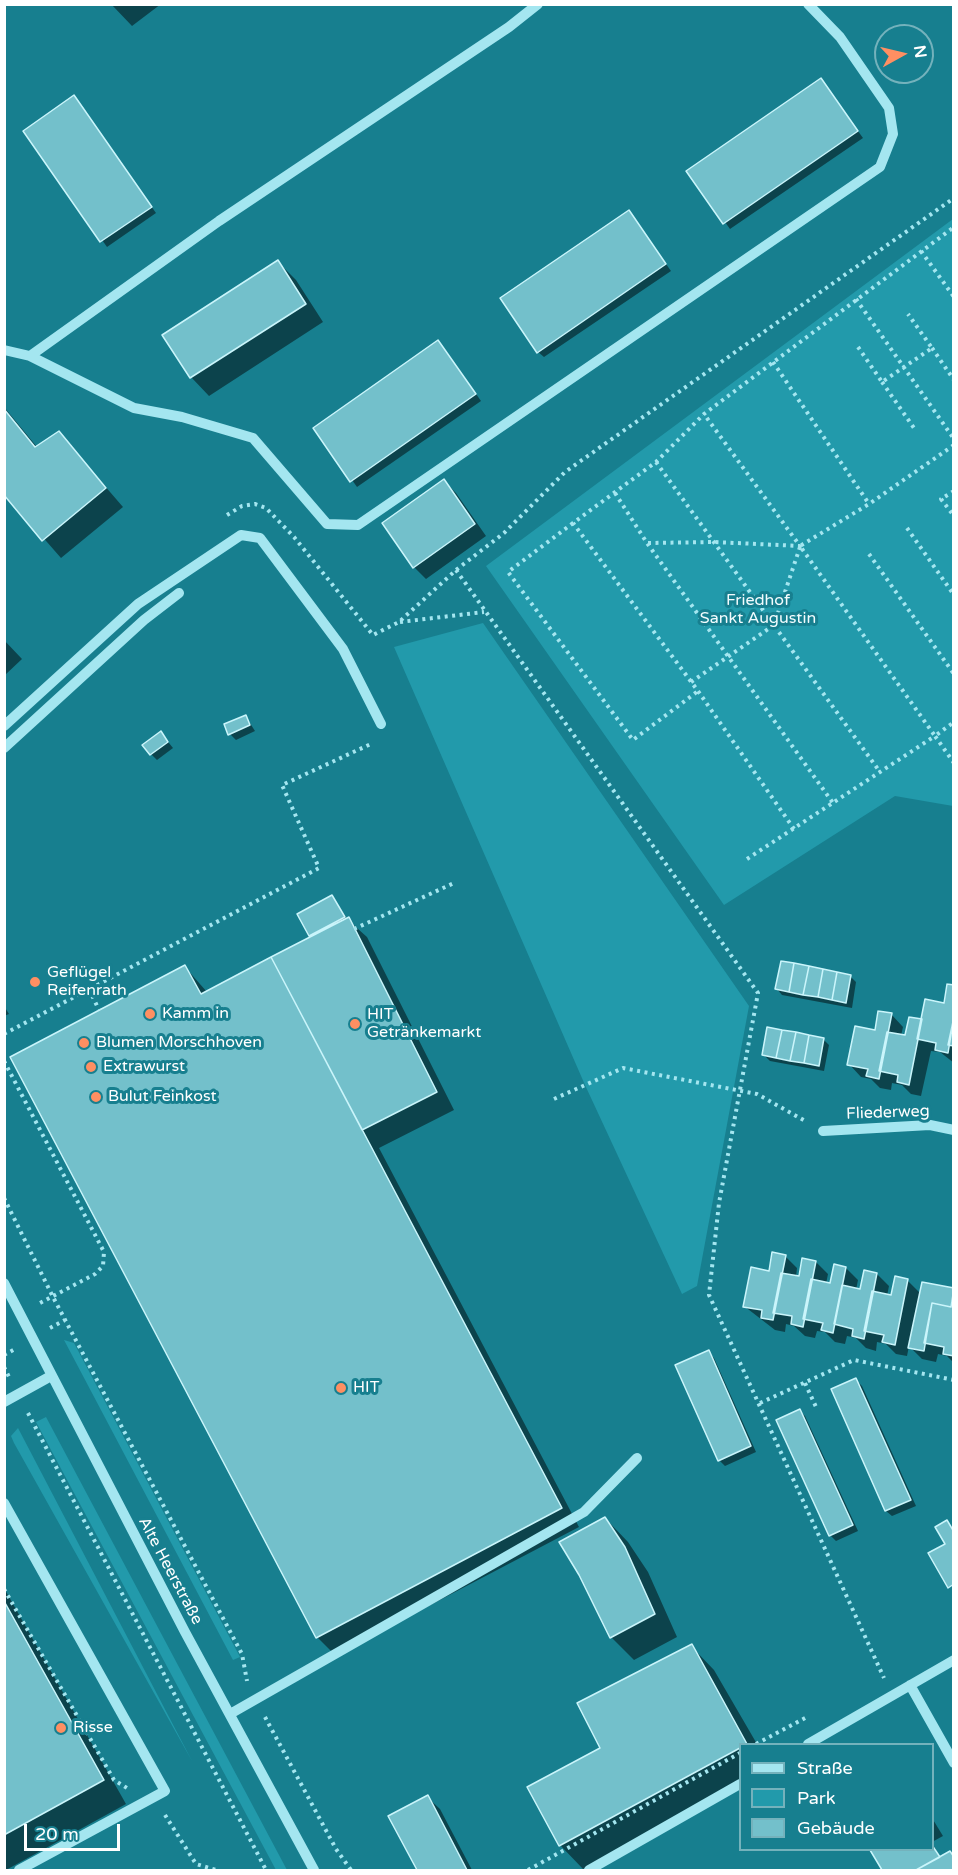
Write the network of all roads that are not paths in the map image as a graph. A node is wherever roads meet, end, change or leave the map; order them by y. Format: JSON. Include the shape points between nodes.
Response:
{"nodes":[{"id":1,"x":538,"y":4,"type":"edge"},
{"id":2,"x":808,"y":4,"type":"edge"},
{"id":3,"x":4,"y":350,"type":"edge"},
{"id":4,"x":30,"y":356,"type":"junction"},
{"id":5,"x":179,"y":593,"type":"dead end"},
{"id":6,"x":381,"y":724,"type":"dead end"},
{"id":7,"x":4,"y":726,"type":"edge"},
{"id":8,"x":4,"y":748,"type":"edge"},
{"id":9,"x":954,"y":1130,"type":"edge"},
{"id":10,"x":823,"y":1131,"type":"road end"},
{"id":11,"x":4,"y":1283,"type":"edge"},
{"id":12,"x":51,"y":1376,"type":"junction"},
{"id":13,"x":4,"y":1402,"type":"edge"},
{"id":14,"x":637,"y":1458,"type":"dead end"},
{"id":15,"x":4,"y":1503,"type":"edge"},
{"id":16,"x":954,"y":1660,"type":"edge"},
{"id":17,"x":910,"y":1685,"type":"junction"},
{"id":18,"x":230,"y":1714,"type":"junction"},
{"id":19,"x":810,"y":1743,"type":"edge"},
{"id":20,"x":954,"y":1763,"type":"edge"},
{"id":21,"x":739,"y":1785,"type":"edge"},
{"id":22,"x":19,"y":1870,"type":"edge"},
{"id":23,"x":314,"y":1870,"type":"edge"},
{"id":24,"x":589,"y":1870,"type":"edge"}],
"edges":[{"from":1,"to":4,"type":"street","via":[[219,221]]},
{"from":2,"to":4,"type":"street","via":[[840,38],[889,108],[893,134],[880,167],[358,525],[327,524],[253,438],[182,417],[134,408]]},
{"from":3,"to":4,"type":"street"},
{"from":5,"to":8,"type":"street"},
{"from":6,"to":7,"type":"street","via":[[343,649],[260,538],[241,535],[138,604]]},
{"from":9,"to":10,"type":"street","name":"Fliederweg","via":[[930,1125]]},
{"from":11,"to":12,"type":"street","name":"Alte Heerstraße"},
{"from":12,"to":13,"type":"street"},
{"from":12,"to":18,"type":"street","name":"Alte Heerstraße"},
{"from":14,"to":18,"type":"street","via":[[584,1512]]},
{"from":15,"to":22,"type":"street","via":[[165,1791]]},
{"from":16,"to":17,"type":"street"},
{"from":17,"to":19,"type":"street"},
{"from":17,"to":20,"type":"street"},
{"from":18,"to":23,"type":"street","name":"Alte Heerstraße"},
{"from":21,"to":24,"type":"street"}]}
